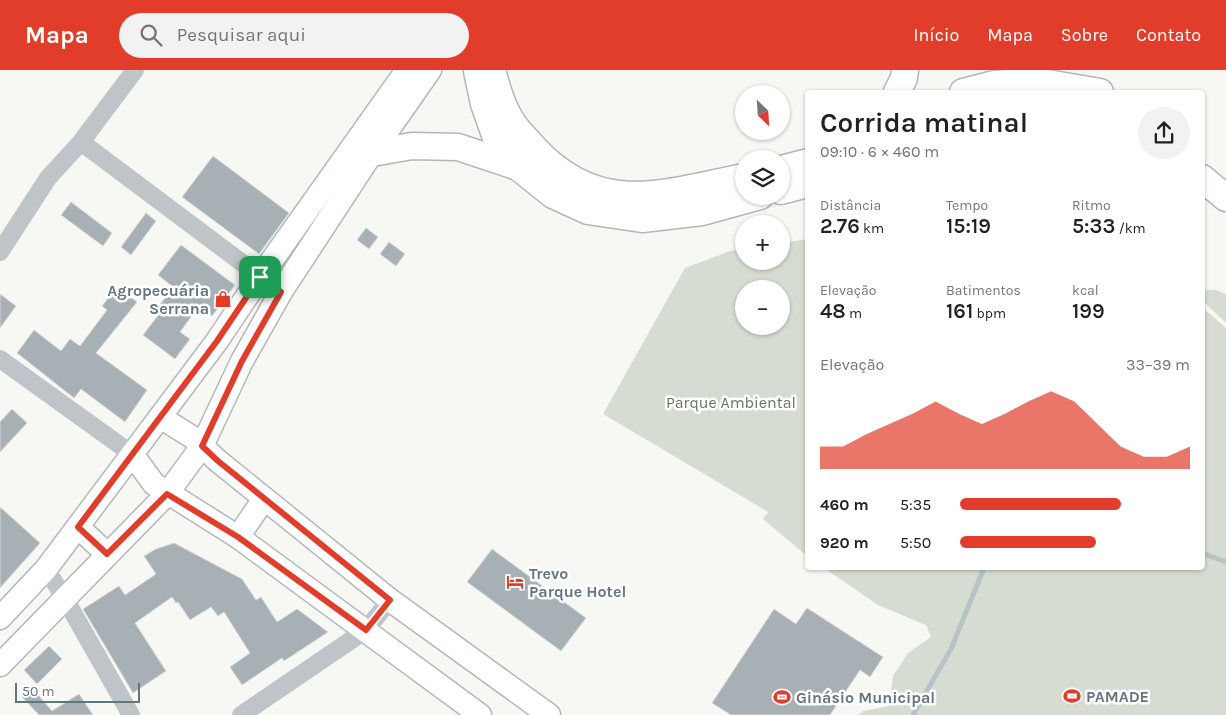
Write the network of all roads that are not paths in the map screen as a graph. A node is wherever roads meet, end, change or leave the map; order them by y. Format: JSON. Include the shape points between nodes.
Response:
{"nodes":[{"id":1,"x":135,"y":70,"type":"edge"},
{"id":2,"x":408,"y":70,"type":"edge"},
{"id":3,"x":430,"y":70,"type":"edge"},
{"id":4,"x":477,"y":70,"type":"edge"},
{"id":5,"x":492,"y":70,"type":"edge"},
{"id":6,"x":905,"y":70,"type":"edge"},
{"id":7,"x":1070,"y":70,"type":"edge"},
{"id":8,"x":898,"y":90,"type":"edge"},
{"id":9,"x":971,"y":90,"type":"edge"},
{"id":10,"x":1089,"y":90,"type":"edge"},
{"id":11,"x":1098,"y":90,"type":"edge"},
{"id":12,"x":81,"y":142,"type":"junction"},
{"id":13,"x":372,"y":153,"type":"junction"},
{"id":14,"x":805,"y":163,"type":"edge"},
{"id":15,"x":518,"y":167,"type":"junction"},
{"id":16,"x":790,"y":167,"type":"edge"},
{"id":17,"x":735,"y":179,"type":"edge"},
{"id":18,"x":1205,"y":180,"type":"edge"},
{"id":19,"x":805,"y":185,"type":"edge"},
{"id":20,"x":790,"y":189,"type":"edge"},
{"id":21,"x":1226,"y":198,"type":"edge"},
{"id":22,"x":735,"y":203,"type":"edge"},
{"id":23,"x":0,"y":252,"type":"edge"},
{"id":24,"x":260,"y":277,"type":"junction"},
{"id":25,"x":281,"y":292,"type":"junction"},
{"id":26,"x":217,"y":341,"type":"junction"},
{"id":27,"x":0,"y":359,"type":"edge"},
{"id":28,"x":242,"y":361,"type":"junction"},
{"id":29,"x":160,"y":417,"type":"junction"},
{"id":30,"x":202,"y":446,"type":"junction"},
{"id":31,"x":132,"y":454,"type":"junction"},
{"id":32,"x":167,"y":494,"type":"junction"},
{"id":33,"x":264,"y":498,"type":"junction"},
{"id":34,"x":78,"y":527,"type":"junction"},
{"id":35,"x":238,"y":537,"type":"junction"},
{"id":36,"x":107,"y":554,"type":"junction"},
{"id":37,"x":46,"y":569,"type":"junction"},
{"id":38,"x":64,"y":597,"type":"junction"},
{"id":39,"x":390,"y":600,"type":"junction"},
{"id":40,"x":0,"y":618,"type":"edge"},
{"id":41,"x":366,"y":630,"type":"junction"},
{"id":42,"x":0,"y":665,"type":"edge"},
{"id":43,"x":131,"y":715,"type":"edge"},
{"id":44,"x":241,"y":715,"type":"edge"},
{"id":45,"x":480,"y":715,"type":"edge"},
{"id":46,"x":549,"y":715,"type":"edge"}],
"edges":[{"from":1,"to":12,"type":"street"},
{"from":2,"to":24,"type":"main road"},
{"from":3,"to":13,"type":"main road"},
{"from":4,"to":15,"type":"highway","via":[[496,138]]},
{"from":5,"to":17,"type":"highway","via":[[514,126],[546,160],[575,182],[610,194],[658,194]]},
{"from":6,"to":8,"type":"highway"},
{"from":7,"to":11,"type":"highway"},
{"from":9,"to":10,"type":"highway","via":[[994,84],[1035,81]]},
{"from":12,"to":23,"type":"street","via":[[48,178]]},
{"from":12,"to":24,"type":"street"},
{"from":13,"to":15,"type":"highway","via":[[412,146],[458,147]]},
{"from":13,"to":25,"type":"main road"},
{"from":14,"to":16,"type":"highway"},
{"from":15,"to":22,"type":"highway","via":[[553,195],[588,211],[642,219],[702,212]]},
{"from":18,"to":21,"type":"highway"},
{"from":19,"to":20,"type":"highway"},
{"from":24,"to":25,"type":"street"},
{"from":24,"to":26,"type":"main road"},
{"from":25,"to":28,"type":"main road"},
{"from":26,"to":28,"type":"main road"},
{"from":26,"to":29,"type":"main road"},
{"from":27,"to":31,"type":"street"},
{"from":28,"to":30,"type":"main road"},
{"from":29,"to":30,"type":"main road"},
{"from":29,"to":31,"type":"main road"},
{"from":30,"to":32,"type":"main road"},
{"from":30,"to":33,"type":"main road"},
{"from":31,"to":32,"type":"main road","via":[[154,484]]},
{"from":31,"to":34,"type":"main road"},
{"from":32,"to":35,"type":"main road"},
{"from":32,"to":36,"type":"main road"},
{"from":33,"to":35,"type":"main road"},
{"from":33,"to":39,"type":"main road"},
{"from":34,"to":36,"type":"main road"},
{"from":34,"to":37,"type":"main road"},
{"from":35,"to":41,"type":"main road"},
{"from":36,"to":38,"type":"main road"},
{"from":37,"to":38,"type":"street"},
{"from":37,"to":40,"type":"main road"},
{"from":38,"to":42,"type":"main road"},
{"from":38,"to":43,"type":"street"},
{"from":39,"to":41,"type":"street"},
{"from":39,"to":46,"type":"main road"},
{"from":41,"to":44,"type":"street"},
{"from":41,"to":45,"type":"main road"}]}
